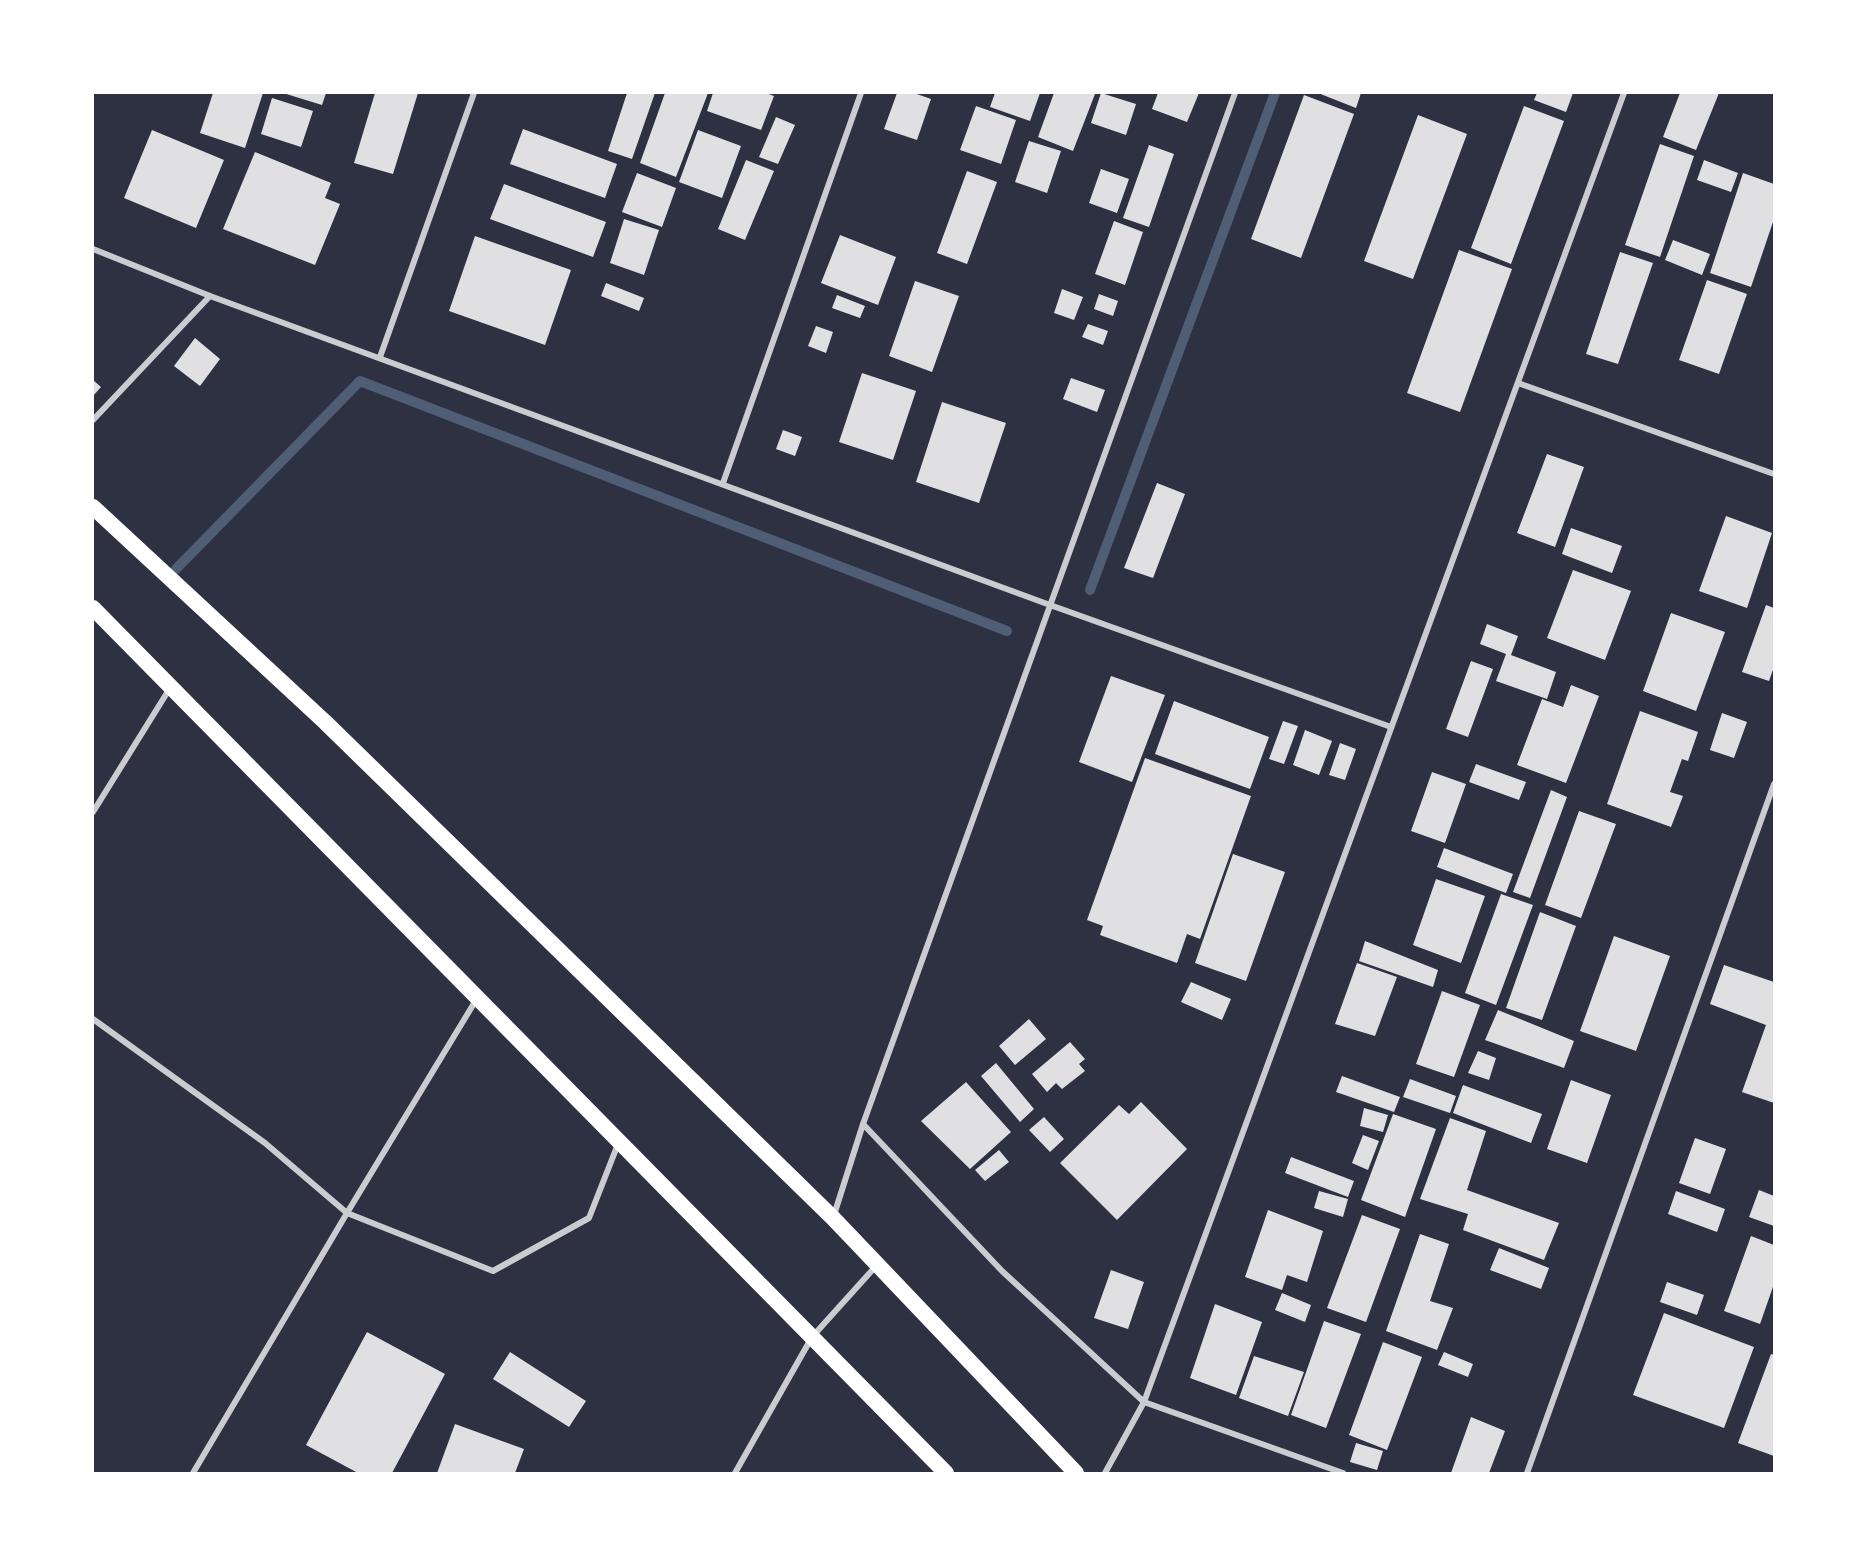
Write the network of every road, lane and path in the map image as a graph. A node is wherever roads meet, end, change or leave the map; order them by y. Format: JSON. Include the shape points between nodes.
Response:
{"nodes":[{"id":1,"x":474,"y":93,"type":"edge"},
{"id":2,"x":861,"y":93,"type":"edge"},
{"id":3,"x":1235,"y":93,"type":"edge"},
{"id":4,"x":1624,"y":93,"type":"edge"},
{"id":5,"x":93,"y":249,"type":"edge"},
{"id":6,"x":210,"y":296,"type":"junction"},
{"id":7,"x":380,"y":357,"type":"junction"},
{"id":8,"x":1518,"y":383,"type":"junction"},
{"id":9,"x":93,"y":420,"type":"edge"},
{"id":10,"x":1774,"y":474,"type":"edge"},
{"id":11,"x":723,"y":483,"type":"junction"},
{"id":12,"x":93,"y":507,"type":"edge"},
{"id":13,"x":1050,"y":605,"type":"junction"},
{"id":14,"x":93,"y":608,"type":"edge"},
{"id":15,"x":172,"y":685,"type":"junction"},
{"id":16,"x":1391,"y":727,"type":"junction"},
{"id":17,"x":1774,"y":784,"type":"edge"},
{"id":18,"x":93,"y":812,"type":"edge"},
{"id":19,"x":477,"y":998,"type":"junction"},
{"id":20,"x":93,"y":1019,"type":"edge"},
{"id":21,"x":863,"y":1124,"type":"junction"},
{"id":22,"x":618,"y":1143,"type":"junction"},
{"id":23,"x":347,"y":1213,"type":"junction"},
{"id":24,"x":833,"y":1218,"type":"junction"},
{"id":25,"x":878,"y":1264,"type":"junction"},
{"id":26,"x":812,"y":1337,"type":"junction"},
{"id":27,"x":1144,"y":1402,"type":"junction"},
{"id":28,"x":193,"y":1473,"type":"edge"},
{"id":29,"x":735,"y":1473,"type":"edge"},
{"id":30,"x":946,"y":1473,"type":"edge"},
{"id":31,"x":1076,"y":1473,"type":"edge"},
{"id":32,"x":1105,"y":1473,"type":"edge"},
{"id":33,"x":1343,"y":1473,"type":"edge"},
{"id":34,"x":1527,"y":1473,"type":"edge"}],
"edges":[{"from":1,"to":7,"type":"street"},
{"from":2,"to":11,"type":"street"},
{"from":3,"to":13,"type":"street"},
{"from":4,"to":8,"type":"street"},
{"from":5,"to":6,"type":"street"},
{"from":6,"to":7,"type":"street"},
{"from":6,"to":9,"type":"street"},
{"from":7,"to":11,"type":"street"},
{"from":8,"to":10,"type":"street"},
{"from":8,"to":16,"type":"street"},
{"from":11,"to":13,"type":"street"},
{"from":12,"to":24,"type":"highway","via":[[325,722]]},
{"from":13,"to":16,"type":"street"},
{"from":13,"to":21,"type":"street"},
{"from":14,"to":15,"type":"highway"},
{"from":15,"to":18,"type":"street"},
{"from":15,"to":19,"type":"highway"},
{"from":16,"to":27,"type":"street"},
{"from":17,"to":34,"type":"street"},
{"from":19,"to":22,"type":"highway"},
{"from":19,"to":23,"type":"street"},
{"from":20,"to":23,"type":"street","via":[[265,1143]]},
{"from":21,"to":24,"type":"street"},
{"from":21,"to":27,"type":"street","via":[[1002,1271]]},
{"from":22,"to":23,"type":"street","via":[[589,1218],[493,1271]]},
{"from":22,"to":26,"type":"highway"},
{"from":23,"to":28,"type":"street"},
{"from":24,"to":25,"type":"highway"},
{"from":25,"to":26,"type":"street"},
{"from":25,"to":31,"type":"highway"},
{"from":26,"to":29,"type":"street"},
{"from":26,"to":30,"type":"highway"},
{"from":27,"to":32,"type":"street"},
{"from":27,"to":33,"type":"street"}]}
